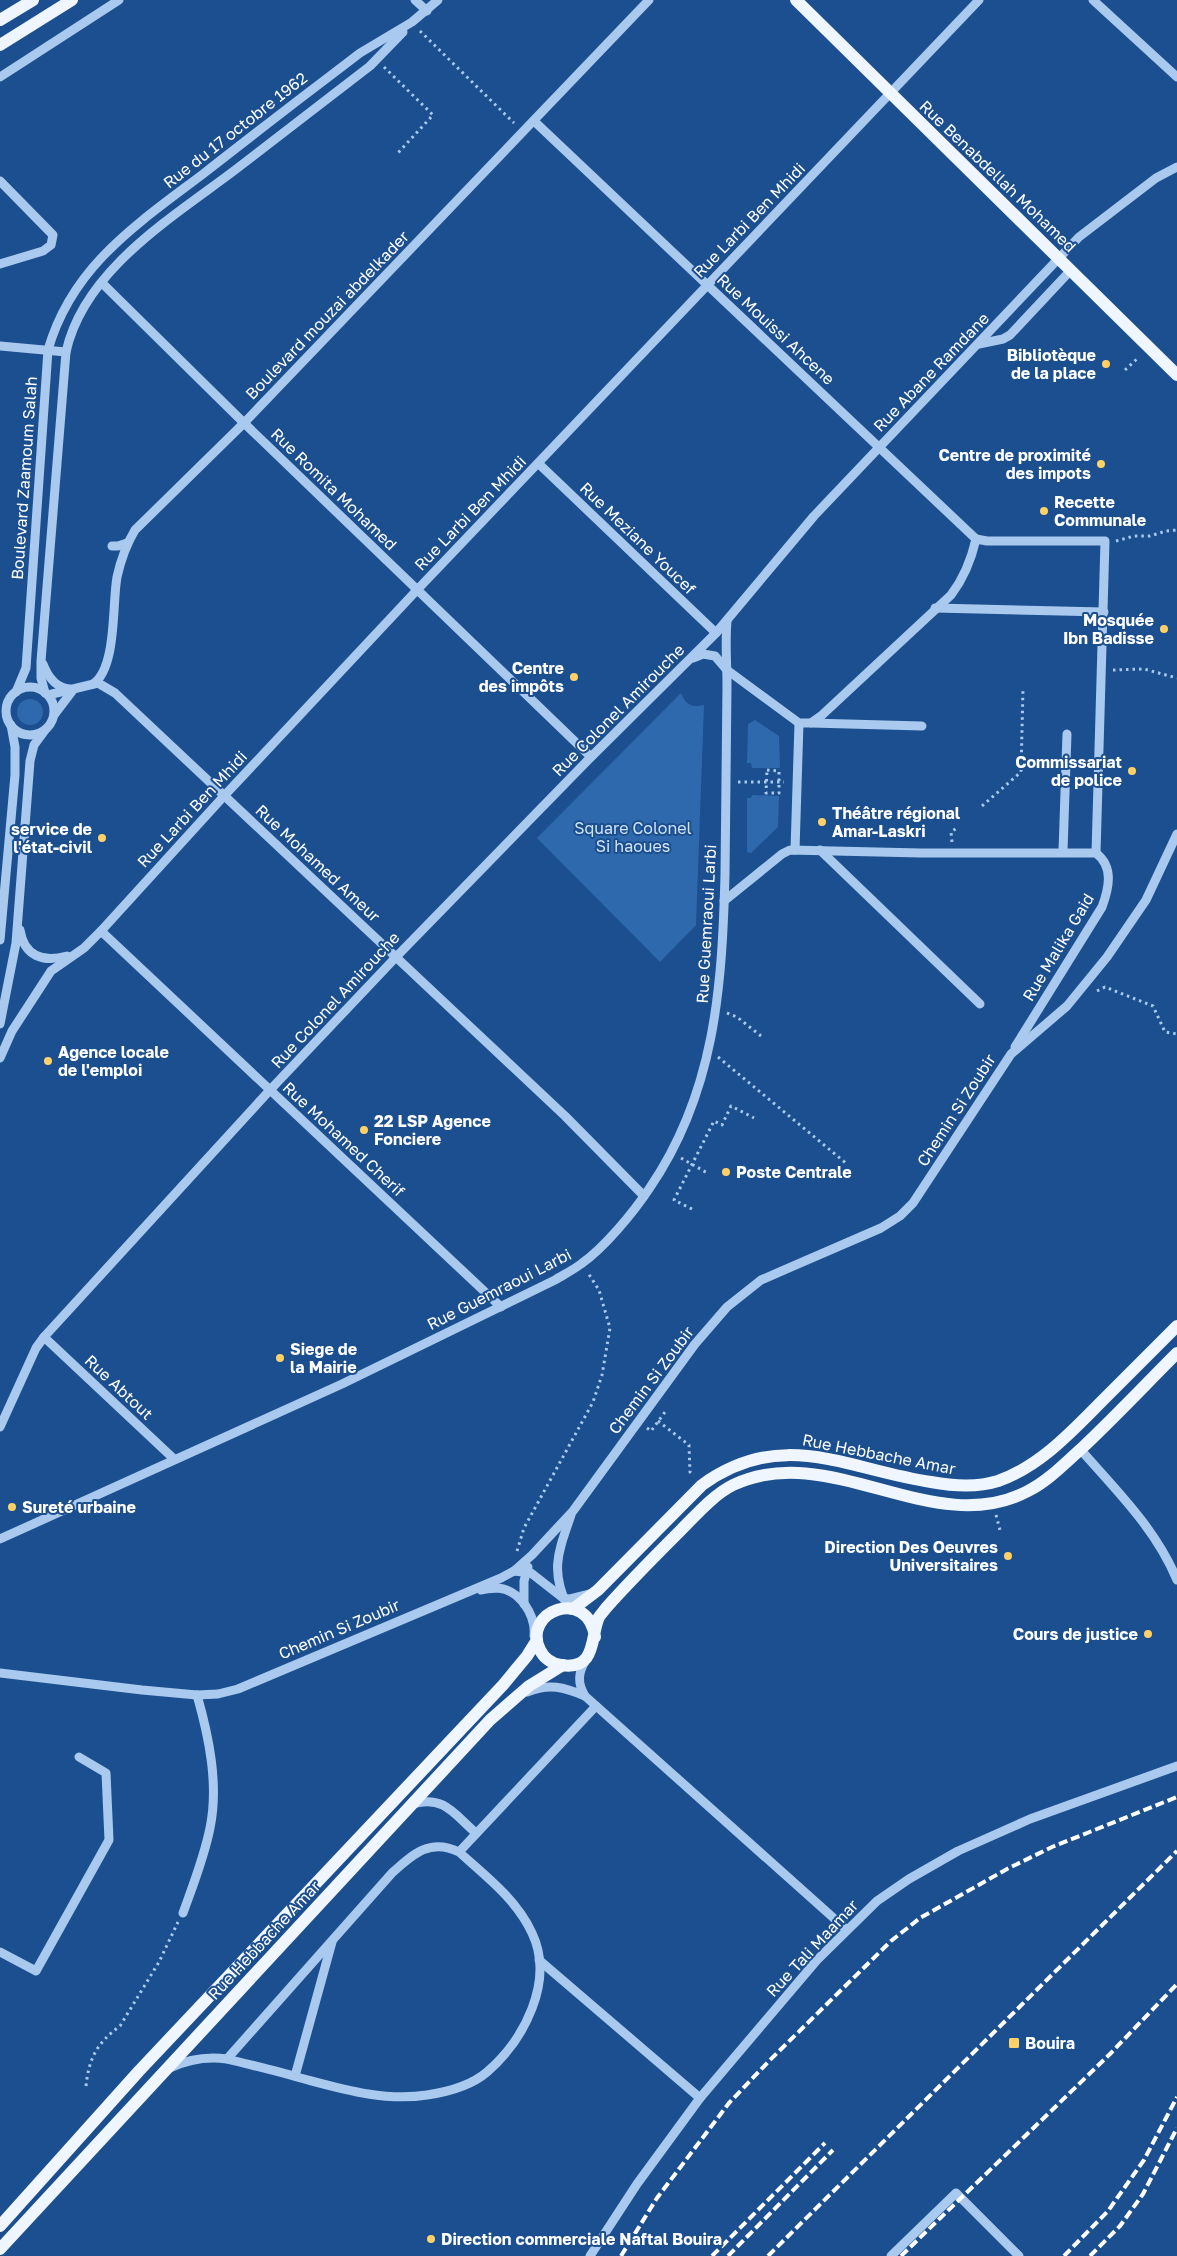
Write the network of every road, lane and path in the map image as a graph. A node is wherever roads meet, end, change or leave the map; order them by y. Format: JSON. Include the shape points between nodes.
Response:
{"nodes":[{"id":1,"x":33,"y":0,"type":"edge"},
{"id":2,"x":72,"y":0,"type":"edge"},
{"id":3,"x":120,"y":0,"type":"edge"},
{"id":4,"x":416,"y":0,"type":"edge"},
{"id":5,"x":438,"y":0,"type":"edge"},
{"id":6,"x":650,"y":0,"type":"edge"},
{"id":7,"x":796,"y":0,"type":"edge"},
{"id":8,"x":979,"y":0,"type":"edge"},
{"id":9,"x":1093,"y":0,"type":"edge"},
{"id":10,"x":427,"y":11,"type":"junction"},
{"id":11,"x":0,"y":20,"type":"edge"},
{"id":12,"x":412,"y":22,"type":"junction"},
{"id":13,"x":0,"y":45,"type":"edge"},
{"id":14,"x":377,"y":59,"type":"junction"},
{"id":15,"x":0,"y":77,"type":"edge"},
{"id":16,"x":1177,"y":77,"type":"edge"},
{"id":17,"x":891,"y":94,"type":"junction"},
{"id":18,"x":534,"y":121,"type":"junction"},
{"id":19,"x":523,"y":132,"type":"junction"},
{"id":20,"x":397,"y":154,"type":"dead end"},
{"id":21,"x":1177,"y":167,"type":"edge"},
{"id":22,"x":0,"y":181,"type":"edge"},
{"id":23,"x":1059,"y":259,"type":"junction"},
{"id":24,"x":0,"y":264,"type":"edge"},
{"id":25,"x":1071,"y":270,"type":"junction"},
{"id":26,"x":86,"y":275,"type":"joint"},
{"id":27,"x":102,"y":283,"type":"junction"},
{"id":28,"x":707,"y":285,"type":"junction"},
{"id":29,"x":979,"y":344,"type":"junction"},
{"id":30,"x":0,"y":346,"type":"edge"},
{"id":31,"x":48,"y":350,"type":"junction"},
{"id":32,"x":66,"y":352,"type":"junction"},
{"id":33,"x":1138,"y":358,"type":"dead end"},
{"id":34,"x":1125,"y":370,"type":"dead end"},
{"id":35,"x":1177,"y":375,"type":"edge"},
{"id":36,"x":244,"y":423,"type":"junction"},
{"id":37,"x":880,"y":447,"type":"junction"},
{"id":38,"x":539,"y":464,"type":"junction"},
{"id":39,"x":1177,"y":530,"type":"edge"},
{"id":40,"x":976,"y":539,"type":"junction"},
{"id":41,"x":1105,"y":541,"type":"junction"},
{"id":42,"x":417,"y":590,"type":"junction"},
{"id":43,"x":936,"y":608,"type":"junction"},
{"id":44,"x":1104,"y":612,"type":"junction"},
{"id":45,"x":727,"y":621,"type":"junction"},
{"id":46,"x":716,"y":633,"type":"junction"},
{"id":47,"x":689,"y":660,"type":"junction"},
{"id":48,"x":41,"y":661,"type":"junction"},
{"id":49,"x":107,"y":662,"type":"junction"},
{"id":50,"x":727,"y":670,"type":"junction"},
{"id":51,"x":1102,"y":670,"type":"junction"},
{"id":52,"x":1177,"y":678,"type":"edge"},
{"id":53,"x":93,"y":684,"type":"junction"},
{"id":54,"x":1023,"y":688,"type":"dead end"},
{"id":55,"x":73,"y":690,"type":"junction"},
{"id":56,"x":115,"y":692,"type":"junction"},
{"id":57,"x":14,"y":694,"type":"junction"},
{"id":58,"x":46,"y":694,"type":"junction"},
{"id":59,"x":0,"y":705,"type":"edge"},
{"id":60,"x":0,"y":715,"type":"edge"},
{"id":61,"x":53,"y":718,"type":"junction"},
{"id":62,"x":9,"y":723,"type":"junction"},
{"id":63,"x":799,"y":723,"type":"junction"},
{"id":64,"x":811,"y":723,"type":"junction"},
{"id":65,"x":922,"y":726,"type":"dead end"},
{"id":66,"x":45,"y":730,"type":"junction"},
{"id":67,"x":1067,"y":734,"type":"dead end"},
{"id":68,"x":591,"y":757,"type":"junction"},
{"id":69,"x":726,"y":782,"type":"junction"},
{"id":70,"x":766,"y":782,"type":"junction"},
{"id":71,"x":779,"y":782,"type":"junction"},
{"id":72,"x":224,"y":796,"type":"junction"},
{"id":73,"x":982,"y":806,"type":"dead end"},
{"id":74,"x":1177,"y":834,"type":"edge"},
{"id":75,"x":795,"y":850,"type":"junction"},
{"id":76,"x":820,"y":850,"type":"junction"},
{"id":77,"x":1063,"y":851,"type":"junction"},
{"id":78,"x":1093,"y":852,"type":"junction"},
{"id":79,"x":724,"y":901,"type":"junction"},
{"id":80,"x":18,"y":921,"type":"junction"},
{"id":81,"x":101,"y":930,"type":"junction"},
{"id":82,"x":0,"y":940,"type":"edge"},
{"id":83,"x":74,"y":953,"type":"junction"},
{"id":84,"x":397,"y":956,"type":"junction"},
{"id":85,"x":1105,"y":986,"type":"dead end"},
{"id":86,"x":980,"y":1004,"type":"dead end"},
{"id":87,"x":717,"y":1008,"type":"junction"},
{"id":88,"x":0,"y":1024,"type":"edge"},
{"id":89,"x":1177,"y":1034,"type":"edge"},
{"id":90,"x":761,"y":1036,"type":"dead end"},
{"id":91,"x":710,"y":1050,"type":"junction"},
{"id":92,"x":1011,"y":1054,"type":"junction"},
{"id":93,"x":0,"y":1058,"type":"edge"},
{"id":94,"x":270,"y":1090,"type":"junction"},
{"id":95,"x":754,"y":1118,"type":"dead end"},
{"id":96,"x":671,"y":1153,"type":"junction"},
{"id":97,"x":847,"y":1164,"type":"dead end"},
{"id":98,"x":692,"y":1165,"type":"junction"},
{"id":99,"x":709,"y":1174,"type":"dead end"},
{"id":100,"x":672,"y":1193,"type":"dead end"},
{"id":101,"x":676,"y":1195,"type":"junction"},
{"id":102,"x":644,"y":1196,"type":"junction"},
{"id":103,"x":692,"y":1209,"type":"dead end"},
{"id":104,"x":582,"y":1264,"type":"junction"},
{"id":105,"x":500,"y":1307,"type":"junction"},
{"id":106,"x":1177,"y":1326,"type":"edge"},
{"id":107,"x":44,"y":1337,"type":"junction"},
{"id":108,"x":1177,"y":1353,"type":"edge"},
{"id":109,"x":665,"y":1412,"type":"dead end"},
{"id":110,"x":658,"y":1421,"type":"junction"},
{"id":111,"x":0,"y":1427,"type":"edge"},
{"id":112,"x":651,"y":1430,"type":"dead end"},
{"id":113,"x":1080,"y":1449,"type":"junction"},
{"id":114,"x":174,"y":1459,"type":"junction"},
{"id":115,"x":702,"y":1485,"type":"junction"},
{"id":116,"x":573,"y":1511,"type":"junction"},
{"id":117,"x":0,"y":1539,"type":"edge"},
{"id":118,"x":518,"y":1547,"type":"dead end"},
{"id":119,"x":532,"y":1555,"type":"junction"},
{"id":120,"x":514,"y":1571,"type":"junction"},
{"id":121,"x":526,"y":1572,"type":"junction"},
{"id":122,"x":1177,"y":1580,"type":"edge"},
{"id":123,"x":474,"y":1591,"type":"junction"},
{"id":124,"x":524,"y":1604,"type":"junction"},
{"id":125,"x":568,"y":1605,"type":"junction"},
{"id":126,"x":532,"y":1618,"type":"junction"},
{"id":127,"x":537,"y":1635,"type":"junction"},
{"id":128,"x":595,"y":1637,"type":"junction"},
{"id":129,"x":528,"y":1654,"type":"junction"},
{"id":130,"x":589,"y":1655,"type":"junction"},
{"id":131,"x":563,"y":1666,"type":"junction"},
{"id":132,"x":0,"y":1673,"type":"edge"},
{"id":133,"x":197,"y":1695,"type":"junction"},
{"id":134,"x":585,"y":1696,"type":"junction"},
{"id":135,"x":514,"y":1697,"type":"junction"},
{"id":136,"x":596,"y":1706,"type":"junction"},
{"id":137,"x":79,"y":1757,"type":"dead end"},
{"id":138,"x":1177,"y":1766,"type":"edge"},
{"id":139,"x":412,"y":1804,"type":"junction"},
{"id":140,"x":476,"y":1833,"type":"junction"},
{"id":141,"x":459,"y":1852,"type":"junction"},
{"id":142,"x":183,"y":1913,"type":"joint"},
{"id":143,"x":847,"y":1930,"type":"junction"},
{"id":144,"x":332,"y":1940,"type":"junction"},
{"id":145,"x":0,"y":1952,"type":"edge"},
{"id":146,"x":539,"y":1960,"type":"junction"},
{"id":147,"x":227,"y":2059,"type":"junction"},
{"id":148,"x":164,"y":2072,"type":"junction"},
{"id":149,"x":295,"y":2076,"type":"junction"},
{"id":150,"x":86,"y":2086,"type":"dead end"},
{"id":151,"x":700,"y":2098,"type":"junction"},
{"id":152,"x":0,"y":2226,"type":"edge"},
{"id":153,"x":0,"y":2249,"type":"edge"},
{"id":154,"x":590,"y":2256,"type":"edge"},
{"id":155,"x":891,"y":2256,"type":"edge"},
{"id":156,"x":1020,"y":2256,"type":"edge"}],
"edges":[{"from":1,"to":11,"type":"main road"},
{"from":2,"to":13,"type":"main road"},
{"from":3,"to":15,"type":"street"},
{"from":4,"to":10,"type":"street"},
{"from":5,"to":10,"type":"street","name":"Rue du 17 octobre 1962"},
{"from":6,"to":18,"type":"street","name":"Boulevard mouzai abdelkader"},
{"from":7,"to":17,"type":"main road","name":"Rue Benabdellah Mohamed"},
{"from":8,"to":17,"type":"street","name":"Rue Larbi Ben Mhidi"},
{"from":9,"to":16,"type":"street"},
{"from":10,"to":12,"type":"street","name":"Rue du 17 octobre 1962"},
{"from":12,"to":14,"type":"street","name":"Rue du 17 octobre 1962"},
{"from":12,"to":19,"type":"path"},
{"from":12,"to":26,"type":"street","name":"Rue du 17 octobre 1962","via":[[360,53],[132,228]]},
{"from":14,"to":20,"type":"path","via":[[434,115]]},
{"from":14,"to":27,"type":"street","name":"Rue du 17 octobre 1962","via":[[138,244]]},
{"from":17,"to":23,"type":"main road","name":"Rue Benabdellah Mohamed"},
{"from":17,"to":28,"type":"street","name":"Rue Larbi Ben Mhidi"},
{"from":18,"to":19,"type":"street","name":"Boulevard mouzai abdelkader"},
{"from":18,"to":28,"type":"street","name":"Rue Mouissi Ahcene"},
{"from":19,"to":36,"type":"street","name":"Boulevard mouzai abdelkader"},
{"from":21,"to":23,"type":"street","name":"Rue Abane Ramdane","via":[[1156,178],[1104,216]]},
{"from":22,"to":24,"type":"street","via":[[53,235],[51,245],[43,251]]},
{"from":23,"to":25,"type":"main road","name":"Rue Benabdellah Mohamed"},
{"from":23,"to":29,"type":"street","name":"Rue Abane Ramdane"},
{"from":25,"to":29,"type":"street","via":[[1010,335]]},
{"from":25,"to":35,"type":"main road","name":"Rue Benabdellah Mohamed"},
{"from":26,"to":31,"type":"street","name":"Boulevard Zaamoum Salah","via":[[61,314]]},
{"from":27,"to":32,"type":"street","name":"Boulevard Zaamoum Salah","via":[[80,313]]},
{"from":27,"to":36,"type":"street","name":"Rue Romita Mohamed"},
{"from":28,"to":37,"type":"street","name":"Rue Mouissi Ahcene"},
{"from":28,"to":38,"type":"street","name":"Rue Larbi Ben Mhidi"},
{"from":29,"to":37,"type":"street","name":"Rue Abane Ramdane"},
{"from":30,"to":31,"type":"street"},
{"from":31,"to":32,"type":"street"},
{"from":31,"to":57,"type":"street","name":"Boulevard Zaamoum Salah","via":[[26,668]]},
{"from":32,"to":48,"type":"street","name":"Boulevard Zaamoum Salah"},
{"from":33,"to":34,"type":"path"},
{"from":36,"to":42,"type":"street","name":"Rue Romita Mohamed"},
{"from":36,"to":49,"type":"street","name":"Boulevard mouzai abdelkader","via":[[135,530],[122,554]]},
{"from":37,"to":40,"type":"street","name":"Rue Mouissi Ahcene"},
{"from":37,"to":45,"type":"street","name":"Rue Abane Ramdane","via":[[814,516]]},
{"from":38,"to":42,"type":"street","name":"Rue Larbi Ben Mhidi"},
{"from":38,"to":46,"type":"street","name":"Rue Meziane Youcef"},
{"from":39,"to":41,"type":"path"},
{"from":40,"to":41,"type":"street"},
{"from":40,"to":43,"type":"street","via":[[962,581]]},
{"from":41,"to":44,"type":"street"},
{"from":42,"to":68,"type":"street","name":"Rue Romita Mohamed"},
{"from":42,"to":72,"type":"street","name":"Rue Larbi Ben Mhidi"},
{"from":43,"to":44,"type":"street"},
{"from":43,"to":64,"type":"street"},
{"from":44,"to":51,"type":"street"},
{"from":45,"to":46,"type":"street","name":"Rue Colonel Amirouche"},
{"from":45,"to":50,"type":"street","name":"Rue Guemraoui Larbi"},
{"from":46,"to":47,"type":"street","name":"Rue Colonel Amirouche"},
{"from":47,"to":50,"type":"street","via":[[709,654]]},
{"from":47,"to":68,"type":"street","name":"Rue Colonel Amirouche"},
{"from":48,"to":55,"type":"street","via":[[52,680]]},
{"from":48,"to":58,"type":"street","name":"Boulevard Zaamoum Salah","via":[[41,678]]},
{"from":49,"to":53,"type":"street","name":"Boulevard mouzai abdelkader","via":[[101,677]]},
{"from":49,"to":56,"type":"street","via":[[107,678]]},
{"from":50,"to":63,"type":"street"},
{"from":50,"to":69,"type":"street","name":"Rue Guemraoui Larbi"},
{"from":51,"to":52,"type":"path","via":[[1144,669]]},
{"from":51,"to":78,"type":"street"},
{"from":53,"to":55,"type":"street"},
{"from":53,"to":56,"type":"street","name":"Rue Mohamed Ameur","via":[[102,684]]},
{"from":54,"to":73,"type":"path","via":[[1021,772]]},
{"from":55,"to":58,"type":"street"},
{"from":55,"to":61,"type":"street"},
{"from":56,"to":72,"type":"street","name":"Rue Mohamed Ameur"},
{"from":57,"to":58,"type":"street","via":[[21,689],[34,688]]},
{"from":57,"to":59,"type":"street"},
{"from":57,"to":62,"type":"street","via":[[6,706]]},
{"from":58,"to":61,"type":"street","via":[[54,708]]},
{"from":60,"to":62,"type":"street"},
{"from":61,"to":66,"type":"street"},
{"from":62,"to":66,"type":"street","via":[[27,735]]},
{"from":62,"to":82,"type":"street","via":[[15,775]]},
{"from":63,"to":64,"type":"street"},
{"from":63,"to":75,"type":"street"},
{"from":64,"to":65,"type":"street"},
{"from":66,"to":80,"type":"street","via":[[34,745],[30,761]]},
{"from":67,"to":77,"type":"street"},
{"from":68,"to":84,"type":"street","name":"Rue Colonel Amirouche"},
{"from":69,"to":70,"type":"path"},
{"from":69,"to":79,"type":"street","name":"Rue Guemraoui Larbi"},
{"from":70,"to":71,"type":"path"},
{"from":70,"to":71,"type":"path","via":[[766,793],[779,793]]},
{"from":70,"to":71,"type":"path","via":[[767,770],[779,771]]},
{"from":72,"to":81,"type":"street","name":"Rue Larbi Ben Mhidi"},
{"from":72,"to":84,"type":"street","name":"Rue Mohamed Ameur"},
{"from":74,"to":92,"type":"street","name":"Chemin Si Zoubir","via":[[1146,900],[1107,957],[1067,1006]]},
{"from":75,"to":76,"type":"street"},
{"from":75,"to":79,"type":"street","via":[[782,854]]},
{"from":76,"to":77,"type":"street","via":[[921,853]]},
{"from":76,"to":86,"type":"street"},
{"from":77,"to":78,"type":"street"},
{"from":78,"to":92,"type":"street","name":"Rue Malika Gaid","via":[[1103,858],[1108,867],[1108,889],[1102,906]]},
{"from":79,"to":87,"type":"street","name":"Rue Guemraoui Larbi"},
{"from":80,"to":83,"type":"street","via":[[23,944],[36,956],[56,959]]},
{"from":80,"to":88,"type":"street"},
{"from":81,"to":83,"type":"street","name":"Rue Larbi Ben Mhidi","via":[[84,948]]},
{"from":81,"to":94,"type":"street","name":"Rue Mohamed Cherif"},
{"from":83,"to":93,"type":"street","name":"Rue Larbi Ben Mhidi","via":[[52,971],[27,1005]]},
{"from":84,"to":94,"type":"street","name":"Rue Colonel Amirouche"},
{"from":84,"to":102,"type":"street","name":"Rue Mohamed Ameur"},
{"from":85,"to":89,"type":"path","via":[[1153,1006],[1165,1032]]},
{"from":87,"to":90,"type":"path","via":[[737,1017]]},
{"from":87,"to":91,"type":"street","name":"Rue Guemraoui Larbi"},
{"from":91,"to":96,"type":"street","name":"Rue Guemraoui Larbi","via":[[698,1095]]},
{"from":91,"to":97,"type":"path"},
{"from":92,"to":116,"type":"street","name":"Chemin Si Zoubir","via":[[913,1203],[881,1228],[760,1280],[727,1307]]},
{"from":94,"to":105,"type":"street","name":"Rue Mohamed Cherif"},
{"from":94,"to":107,"type":"street","name":"Rue Colonel Amirouche"},
{"from":95,"to":98,"type":"path","via":[[731,1106],[722,1125],[714,1121],[708,1130]]},
{"from":96,"to":98,"type":"path"},
{"from":96,"to":102,"type":"street","name":"Rue Guemraoui Larbi"},
{"from":98,"to":99,"type":"path"},
{"from":98,"to":101,"type":"path"},
{"from":100,"to":101,"type":"path"},
{"from":101,"to":103,"type":"path","via":[[674,1200]]},
{"from":102,"to":104,"type":"street","name":"Rue Guemraoui Larbi","via":[[625,1222]]},
{"from":104,"to":105,"type":"street","name":"Rue Guemraoui Larbi"},
{"from":104,"to":118,"type":"path","via":[[599,1290],[610,1328],[602,1375],[593,1402],[524,1528]]},
{"from":105,"to":114,"type":"street","name":"Rue Guemraoui Larbi","via":[[342,1384]]},
{"from":106,"to":115,"type":"main road","name":"Rue Hebbache Amar","via":[[1045,1455],[1022,1471],[997,1481],[974,1486],[948,1485],[793,1454],[743,1462],[720,1472]]},
{"from":107,"to":111,"type":"street","name":"Rue Colonel Amirouche"},
{"from":107,"to":114,"type":"street","name":"Rue Abtout"},
{"from":108,"to":113,"type":"main road","name":"Rue Hebbache Amar"},
{"from":109,"to":110,"type":"path"},
{"from":110,"to":112,"type":"path"},
{"from":110,"to":115,"type":"path","via":[[689,1445],[690,1472]]},
{"from":113,"to":122,"type":"street","via":[[1156,1538]]},
{"from":113,"to":128,"type":"main road","name":"Rue Hebbache Amar","via":[[1028,1492],[999,1502],[971,1505],[941,1504],[841,1479],[786,1472],[755,1477],[732,1486],[697,1514],[598,1618]]},
{"from":114,"to":117,"type":"street","name":"Rue Guemraoui Larbi"},
{"from":115,"to":125,"type":"main road","name":"Rue Hebbache Amar","via":[[598,1590]]},
{"from":116,"to":119,"type":"street","name":"Chemin Si Zoubir"},
{"from":116,"to":125,"type":"street","via":[[561,1543],[556,1576]]},
{"from":119,"to":120,"type":"street","name":"Chemin Si Zoubir"},
{"from":119,"to":121,"type":"street"},
{"from":120,"to":121,"type":"street"},
{"from":120,"to":123,"type":"street","name":"Chemin Si Zoubir"},
{"from":121,"to":124,"type":"street"},
{"from":121,"to":125,"type":"street","via":[[538,1578]]},
{"from":123,"to":124,"type":"street","via":[[500,1588],[516,1595]]},
{"from":123,"to":133,"type":"street","name":"Chemin Si Zoubir","via":[[238,1689]]},
{"from":124,"to":126,"type":"street"},
{"from":125,"to":127,"type":"main road","via":[[546,1616]]},
{"from":125,"to":128,"type":"main road","via":[[589,1619]]},
{"from":126,"to":127,"type":"street"},
{"from":126,"to":129,"type":"street","via":[[534,1629]]},
{"from":127,"to":129,"type":"main road","name":"Rue Hebbache Amar"},
{"from":127,"to":131,"type":"main road","via":[[545,1657]]},
{"from":128,"to":130,"type":"main road"},
{"from":129,"to":152,"type":"main road","name":"Rue Hebbache Amar","via":[[503,1685],[139,2071]]},
{"from":130,"to":131,"type":"main road","via":[[572,1665]]},
{"from":130,"to":134,"type":"street","via":[[579,1670]]},
{"from":131,"to":135,"type":"main road","name":"Rue Hebbache Amar"},
{"from":132,"to":133,"type":"street","name":"Chemin Si Zoubir"},
{"from":133,"to":142,"type":"street","via":[[210,1750],[213,1801],[200,1868]]},
{"from":134,"to":135,"type":"street","via":[[565,1687],[552,1686]]},
{"from":134,"to":136,"type":"street"},
{"from":135,"to":139,"type":"main road","name":"Rue Hebbache Amar"},
{"from":136,"to":140,"type":"street"},
{"from":136,"to":143,"type":"street"},
{"from":137,"to":145,"type":"street","via":[[106,1773],[109,1840],[36,1970]]},
{"from":138,"to":143,"type":"street","name":"Rue Tali Maamar","via":[[1030,1819],[958,1851],[877,1901]]},
{"from":139,"to":140,"type":"street","via":[[427,1800],[440,1802]]},
{"from":139,"to":148,"type":"main road","name":"Rue Hebbache Amar"},
{"from":140,"to":141,"type":"street"},
{"from":141,"to":144,"type":"street","via":[[448,1847],[430,1846],[411,1856]]},
{"from":141,"to":146,"type":"street","via":[[518,1909],[533,1934]]},
{"from":142,"to":150,"type":"path","via":[[145,1987],[120,2026],[98,2047],[88,2064]]},
{"from":143,"to":151,"type":"street","name":"Rue Tali Maamar","via":[[817,1960]]},
{"from":144,"to":147,"type":"street"},
{"from":144,"to":149,"type":"street"},
{"from":146,"to":149,"type":"street","via":[[538,1987],[528,2021],[511,2048],[486,2073],[457,2088],[427,2095],[392,2097],[341,2089]]},
{"from":146,"to":151,"type":"street"},
{"from":147,"to":148,"type":"street","via":[[200,2057]]},
{"from":147,"to":149,"type":"street"},
{"from":148,"to":153,"type":"main road","name":"Rue Hebbache Amar"},
{"from":151,"to":154,"type":"street","name":"Rue Tali Maamar","via":[[637,2184]]},
{"from":155,"to":156,"type":"street","via":[[956,2193]]}]}
